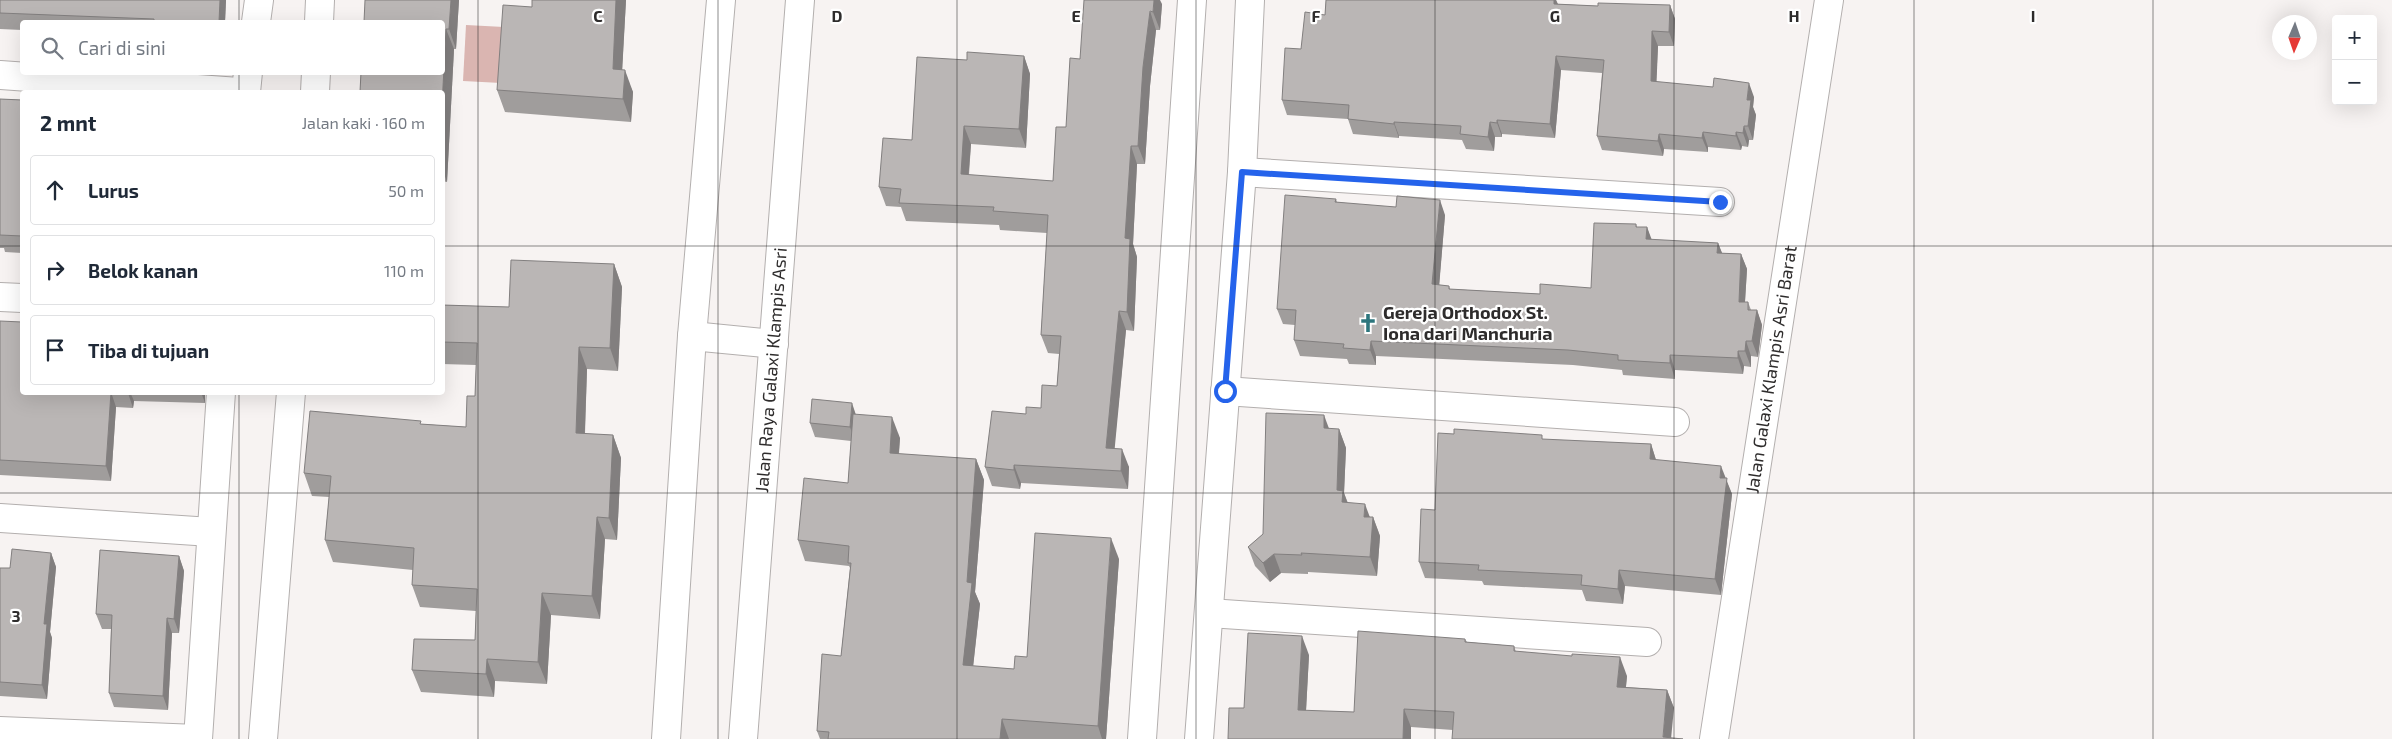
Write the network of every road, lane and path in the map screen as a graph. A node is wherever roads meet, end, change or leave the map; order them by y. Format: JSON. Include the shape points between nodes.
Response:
{"nodes":[{"id":1,"x":259,"y":0,"type":"edge"},
{"id":2,"x":320,"y":0,"type":"edge"},
{"id":3,"x":721,"y":0,"type":"edge"},
{"id":4,"x":800,"y":0,"type":"edge"},
{"id":5,"x":1192,"y":0,"type":"edge"},
{"id":6,"x":1250,"y":0,"type":"edge"},
{"id":7,"x":1829,"y":0,"type":"edge"},
{"id":8,"x":256,"y":20,"type":"edge"},
{"id":9,"x":319,"y":20,"type":"edge"},
{"id":10,"x":0,"y":75,"type":"edge"},
{"id":11,"x":248,"y":75,"type":"edge"},
{"id":12,"x":316,"y":75,"type":"edge"},
{"id":13,"x":212,"y":90,"type":"edge"},
{"id":14,"x":246,"y":90,"type":"edge"},
{"id":15,"x":315,"y":90,"type":"edge"},
{"id":16,"x":1242,"y":172,"type":"junction"},
{"id":17,"x":1720,"y":202,"type":"dead end"},
{"id":18,"x":0,"y":297,"type":"edge"},
{"id":19,"x":20,"y":298,"type":"edge"},
{"id":20,"x":692,"y":336,"type":"junction"},
{"id":21,"x":774,"y":344,"type":"junction"},
{"id":22,"x":1225,"y":391,"type":"junction"},
{"id":23,"x":220,"y":395,"type":"edge"},
{"id":24,"x":291,"y":395,"type":"edge"},
{"id":25,"x":1675,"y":422,"type":"dead end"},
{"id":26,"x":0,"y":518,"type":"edge"},
{"id":27,"x":211,"y":532,"type":"junction"},
{"id":28,"x":1209,"y":614,"type":"junction"},
{"id":29,"x":1647,"y":642,"type":"dead end"},
{"id":30,"x":0,"y":731,"type":"edge"},
{"id":31,"x":198,"y":739,"type":"edge"},
{"id":32,"x":263,"y":739,"type":"edge"},
{"id":33,"x":666,"y":739,"type":"edge"},
{"id":34,"x":743,"y":739,"type":"edge"},
{"id":35,"x":1142,"y":739,"type":"edge"},
{"id":36,"x":1198,"y":739,"type":"edge"},
{"id":37,"x":1714,"y":739,"type":"edge"}],
"edges":[{"from":1,"to":8,"type":"street"},
{"from":2,"to":9,"type":"street"},
{"from":3,"to":20,"type":"street"},
{"from":4,"to":21,"type":"street","name":"Jalan Raya Galaxi Klampis Asri"},
{"from":5,"to":35,"type":"street"},
{"from":6,"to":16,"type":"street"},
{"from":7,"to":37,"type":"street","name":"Jalan Galaxi Klampis Asri Barat"},
{"from":10,"to":13,"type":"street"},
{"from":11,"to":14,"type":"street"},
{"from":12,"to":15,"type":"street"},
{"from":16,"to":17,"type":"street"},
{"from":16,"to":22,"type":"street"},
{"from":18,"to":19,"type":"street"},
{"from":20,"to":21,"type":"street"},
{"from":20,"to":33,"type":"street"},
{"from":21,"to":34,"type":"street","name":"Jalan Raya Galaxi Klampis Asri"},
{"from":22,"to":25,"type":"street"},
{"from":22,"to":28,"type":"street"},
{"from":23,"to":27,"type":"street"},
{"from":24,"to":32,"type":"street"},
{"from":26,"to":27,"type":"street"},
{"from":27,"to":31,"type":"street"},
{"from":28,"to":29,"type":"street"},
{"from":28,"to":36,"type":"street"},
{"from":30,"to":31,"type":"street"}]}
